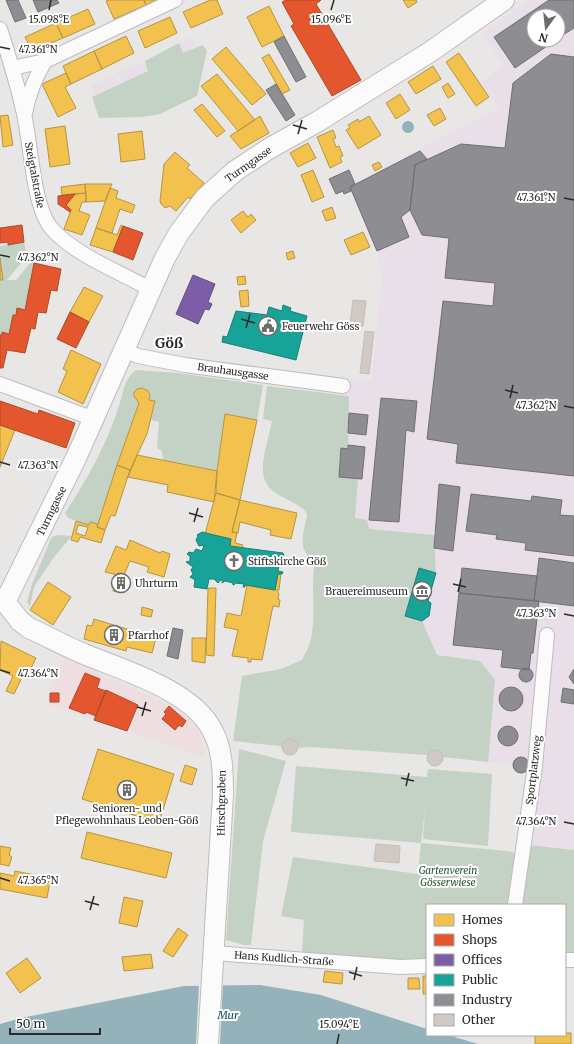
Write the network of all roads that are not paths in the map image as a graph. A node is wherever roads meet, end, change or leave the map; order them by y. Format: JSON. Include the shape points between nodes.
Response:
{"nodes":[{"id":1,"x":175,"y":0,"type":"edge"},
{"id":2,"x":502,"y":1,"type":"edge"},
{"id":3,"x":0,"y":29,"type":"edge"},
{"id":4,"x":45,"y":61,"type":"junction"},
{"id":5,"x":12,"y":68,"type":"junction"},
{"id":6,"x":24,"y":115,"type":"junction"},
{"id":7,"x":150,"y":289,"type":"junction"},
{"id":8,"x":124,"y":350,"type":"junction"},
{"id":9,"x":0,"y":384,"type":"edge"},
{"id":10,"x":343,"y":386,"type":"dead end"},
{"id":11,"x":94,"y":419,"type":"junction"},
{"id":12,"x":2,"y":604,"type":"edge"},
{"id":13,"x":547,"y":635,"type":"dead end"},
{"id":14,"x":515,"y":904,"type":"edge"},
{"id":15,"x":214,"y":953,"type":"junction"},
{"id":16,"x":426,"y":966,"type":"edge"},
{"id":17,"x":208,"y":1044,"type":"edge"}],
"edges":[{"from":1,"to":4,"type":"street"},
{"from":2,"to":7,"type":"main road","name":"Turmgasse","via":[[430,52],[235,171],[205,198],[179,233]]},
{"from":3,"to":5,"type":"street","name":"Steigtalstraße"},
{"from":4,"to":5,"type":"street"},
{"from":4,"to":6,"type":"street","via":[[28,96]]},
{"from":5,"to":6,"type":"street","name":"Steigtalstraße"},
{"from":6,"to":7,"type":"street","name":"Steigtalstraße","via":[[39,205],[50,228],[82,253]]},
{"from":7,"to":8,"type":"main road","name":"Turmgasse"},
{"from":8,"to":10,"type":"street","name":"Brauhausgasse","via":[[138,356],[185,365]]},
{"from":8,"to":11,"type":"main road","name":"Turmgasse"},
{"from":9,"to":11,"type":"street"},
{"from":11,"to":12,"type":"main road","name":"Turmgasse","via":[[53,508]]},
{"from":12,"to":15,"type":"main road","name":"Hirschgraben","via":[[29,628],[178,695],[201,713],[213,730],[219,746],[223,795]]},
{"from":13,"to":14,"type":"street","name":"Sportplatzweg","via":[[535,766]]},
{"from":15,"to":16,"type":"street","name":"Hans Kudlich-Straße","via":[[400,967]]},
{"from":15,"to":17,"type":"main road","name":"Hirschgraben"}]}
